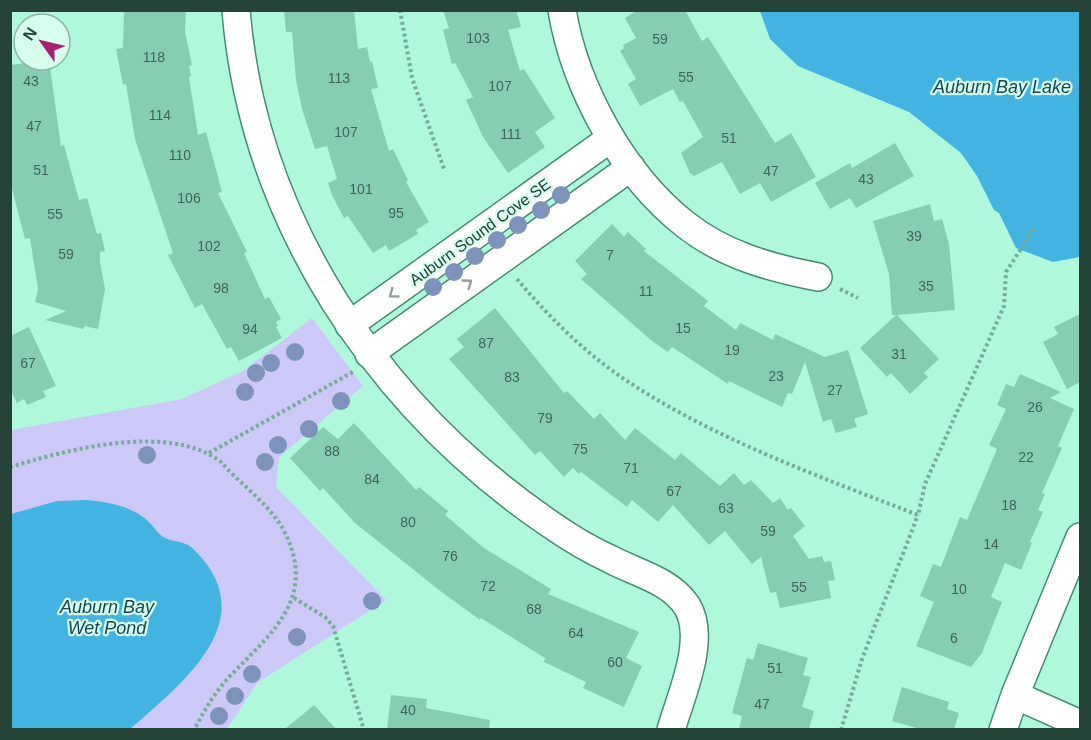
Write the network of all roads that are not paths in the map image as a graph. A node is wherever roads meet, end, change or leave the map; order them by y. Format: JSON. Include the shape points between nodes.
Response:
{"nodes":[{"id":1,"x":236,"y":10,"type":"edge"},
{"id":2,"x":562,"y":10,"type":"edge"},
{"id":3,"x":611,"y":138,"type":"junction"},
{"id":4,"x":631,"y":167,"type":"junction"},
{"id":5,"x":818,"y":278,"type":"dead end"},
{"id":6,"x":349,"y":325,"type":"junction"},
{"id":7,"x":369,"y":354,"type":"junction"},
{"id":8,"x":1080,"y":537,"type":"edge"},
{"id":9,"x":1015,"y":695,"type":"junction"},
{"id":10,"x":1080,"y":724,"type":"edge"},
{"id":11,"x":671,"y":729,"type":"edge"},
{"id":12,"x":1003,"y":729,"type":"edge"}],
"edges":[{"from":1,"to":6,"type":"street","via":[[248,88],[276,182],[315,270]]},
{"from":2,"to":3,"type":"street","via":[[574,62]]},
{"from":3,"to":4,"type":"street"},
{"from":3,"to":6,"type":"street","name":"Auburn Sound Cove SE","one_way":true},
{"from":4,"to":5,"type":"street","via":[[686,226],[772,268]]},
{"from":7,"to":4,"type":"street","name":"Auburn Sound Cove SE","one_way":true},
{"from":6,"to":7,"type":"street"},
{"from":7,"to":11,"type":"street","via":[[424,420],[475,469],[564,534],[679,596],[693,619],[695,632]]},
{"from":8,"to":9,"type":"street"},
{"from":9,"to":10,"type":"street"},
{"from":9,"to":12,"type":"street"}]}
